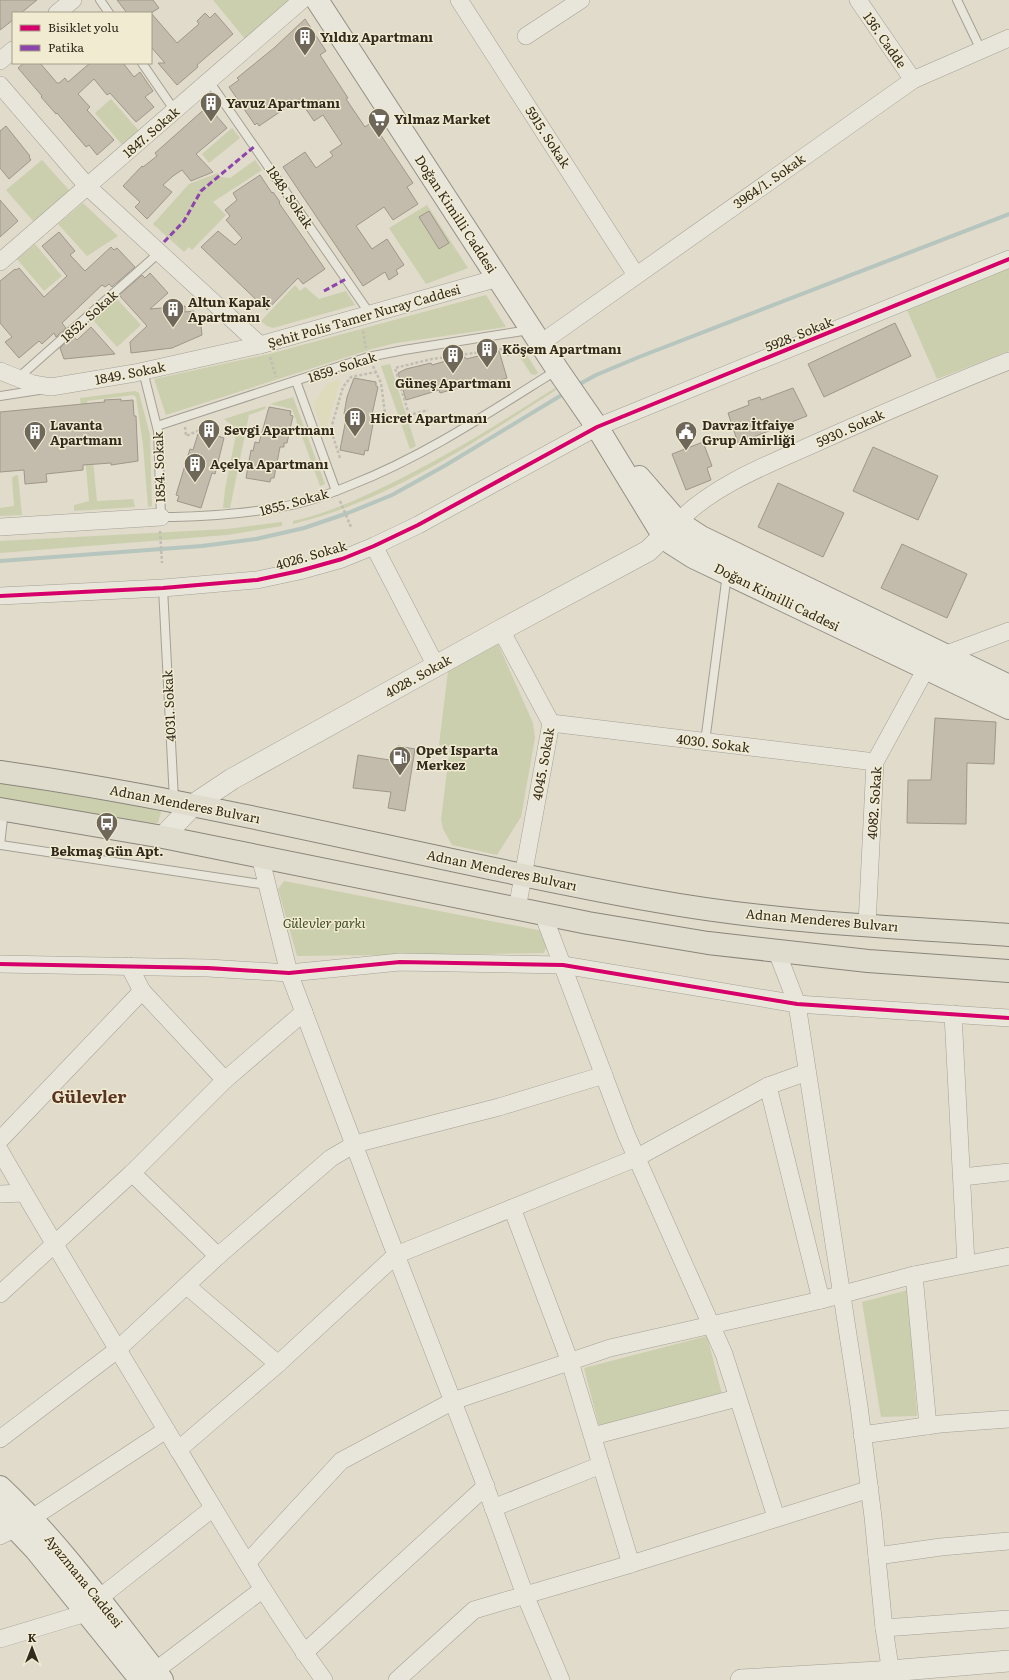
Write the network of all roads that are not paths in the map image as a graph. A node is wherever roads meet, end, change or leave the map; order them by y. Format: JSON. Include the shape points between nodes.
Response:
{"nodes":[{"id":1,"x":73,"y":0,"type":"edge"},
{"id":2,"x":100,"y":0,"type":"edge"},
{"id":3,"x":302,"y":0,"type":"edge"},
{"id":4,"x":317,"y":0,"type":"edge"},
{"id":5,"x":460,"y":0,"type":"edge"},
{"id":6,"x":580,"y":0,"type":"edge"},
{"id":7,"x":858,"y":0,"type":"edge"},
{"id":8,"x":957,"y":0,"type":"edge"},
{"id":9,"x":58,"y":12,"type":"edge"},
{"id":10,"x":108,"y":12,"type":"edge"},
{"id":11,"x":526,"y":36,"type":"dead end"},
{"id":12,"x":1009,"y":38,"type":"edge"},
{"id":13,"x":981,"y":50,"type":"junction"},
{"id":14,"x":12,"y":51,"type":"edge"},
{"id":15,"x":0,"y":61,"type":"edge"},
{"id":16,"x":143,"y":64,"type":"edge"},
{"id":17,"x":913,"y":80,"type":"junction"},
{"id":18,"x":209,"y":81,"type":"junction"},
{"id":19,"x":0,"y":86,"type":"edge"},
{"id":20,"x":175,"y":111,"type":"junction"},
{"id":21,"x":88,"y":187,"type":"junction"},
{"id":22,"x":160,"y":252,"type":"junction"},
{"id":23,"x":1009,"y":259,"type":"edge"},
{"id":24,"x":0,"y":262,"type":"edge"},
{"id":25,"x":636,"y":275,"type":"junction"},
{"id":26,"x":498,"y":278,"type":"junction"},
{"id":27,"x":365,"y":316,"type":"junction"},
{"id":28,"x":536,"y":337,"type":"junction"},
{"id":29,"x":263,"y":344,"type":"junction"},
{"id":30,"x":1009,"y":362,"type":"edge"},
{"id":31,"x":558,"y":370,"type":"junction"},
{"id":32,"x":0,"y":371,"type":"edge"},
{"id":33,"x":143,"y":371,"type":"junction"},
{"id":34,"x":18,"y":379,"type":"junction"},
{"id":35,"x":296,"y":381,"type":"junction"},
{"id":36,"x":51,"y":387,"type":"junction"},
{"id":37,"x":0,"y":396,"type":"edge"},
{"id":38,"x":157,"y":426,"type":"junction"},
{"id":39,"x":597,"y":427,"type":"junction"},
{"id":40,"x":336,"y":491,"type":"junction"},
{"id":41,"x":161,"y":525,"type":"junction"},
{"id":42,"x":0,"y":526,"type":"edge"},
{"id":43,"x":671,"y":529,"type":"junction"},
{"id":44,"x":374,"y":546,"type":"junction"},
{"id":45,"x":727,"y":572,"type":"junction"},
{"id":46,"x":163,"y":588,"type":"junction"},
{"id":47,"x":0,"y":596,"type":"edge"},
{"id":48,"x":501,"y":630,"type":"junction"},
{"id":49,"x":1009,"y":631,"type":"edge"},
{"id":50,"x":944,"y":655,"type":"junction"},
{"id":51,"x":436,"y":666,"type":"junction"},
{"id":52,"x":925,"y":668,"type":"junction"},
{"id":53,"x":1009,"y":686,"type":"edge"},
{"id":54,"x":1009,"y":708,"type":"edge"},
{"id":55,"x":551,"y":723,"type":"junction"},
{"id":56,"x":705,"y":742,"type":"junction"},
{"id":57,"x":876,"y":762,"type":"junction"},
{"id":58,"x":0,"y":772,"type":"edge"},
{"id":59,"x":183,"y":803,"type":"junction"},
{"id":60,"x":2,"y":809,"type":"edge"},
{"id":61,"x":169,"y":830,"type":"junction"},
{"id":62,"x":0,"y":845,"type":"edge"},
{"id":63,"x":260,"y":856,"type":"junction"},
{"id":64,"x":523,"y":874,"type":"junction"},
{"id":65,"x":267,"y":885,"type":"junction"},
{"id":66,"x":517,"y":909,"type":"junction"},
{"id":67,"x":543,"y":914,"type":"junction"},
{"id":68,"x":867,"y":925,"type":"junction"},
{"id":69,"x":1009,"y":935,"type":"edge"},
{"id":70,"x":777,"y":952,"type":"junction"},
{"id":71,"x":0,"y":964,"type":"edge"},
{"id":72,"x":563,"y":965,"type":"junction"},
{"id":73,"x":129,"y":966,"type":"junction"},
{"id":74,"x":1009,"y":971,"type":"edge"},
{"id":75,"x":289,"y":973,"type":"junction"},
{"id":76,"x":142,"y":991,"type":"junction"},
{"id":77,"x":797,"y":1004,"type":"junction"},
{"id":78,"x":304,"y":1012,"type":"junction"},
{"id":79,"x":953,"y":1014,"type":"junction"},
{"id":80,"x":1009,"y":1018,"type":"edge"},
{"id":81,"x":807,"y":1072,"type":"junction"},
{"id":82,"x":604,"y":1075,"type":"junction"},
{"id":83,"x":225,"y":1080,"type":"junction"},
{"id":84,"x":768,"y":1086,"type":"junction"},
{"id":85,"x":0,"y":1140,"type":"edge"},
{"id":86,"x":355,"y":1144,"type":"junction"},
{"id":87,"x":0,"y":1151,"type":"edge"},
{"id":88,"x":636,"y":1158,"type":"junction"},
{"id":89,"x":1009,"y":1172,"type":"edge"},
{"id":90,"x":132,"y":1173,"type":"junction"},
{"id":91,"x":962,"y":1177,"type":"junction"},
{"id":92,"x":24,"y":1193,"type":"junction"},
{"id":93,"x":0,"y":1194,"type":"edge"},
{"id":94,"x":512,"y":1208,"type":"junction"},
{"id":95,"x":53,"y":1245,"type":"junction"},
{"id":96,"x":396,"y":1255,"type":"junction"},
{"id":97,"x":218,"y":1256,"type":"junction"},
{"id":98,"x":1009,"y":1256,"type":"edge"},
{"id":99,"x":966,"y":1264,"type":"junction"},
{"id":100,"x":914,"y":1275,"type":"junction"},
{"id":101,"x":187,"y":1286,"type":"junction"},
{"id":102,"x":0,"y":1294,"type":"edge"},
{"id":103,"x":840,"y":1294,"type":"junction"},
{"id":104,"x":821,"y":1300,"type":"junction"},
{"id":105,"x":712,"y":1326,"type":"junction"},
{"id":106,"x":117,"y":1350,"type":"junction"},
{"id":107,"x":570,"y":1362,"type":"junction"},
{"id":108,"x":278,"y":1364,"type":"junction"},
{"id":109,"x":737,"y":1398,"type":"junction"},
{"id":110,"x":453,"y":1401,"type":"junction"},
{"id":111,"x":1009,"y":1419,"type":"edge"},
{"id":112,"x":928,"y":1426,"type":"junction"},
{"id":113,"x":166,"y":1430,"type":"junction"},
{"id":114,"x":862,"y":1435,"type":"junction"},
{"id":115,"x":592,"y":1436,"type":"junction"},
{"id":116,"x":0,"y":1439,"type":"edge"},
{"id":117,"x":178,"y":1450,"type":"junction"},
{"id":118,"x":601,"y":1465,"type":"junction"},
{"id":119,"x":486,"y":1486,"type":"junction"},
{"id":120,"x":0,"y":1487,"type":"edge"},
{"id":121,"x":870,"y":1489,"type":"junction"},
{"id":122,"x":213,"y":1508,"type":"junction"},
{"id":123,"x":493,"y":1508,"type":"junction"},
{"id":124,"x":0,"y":1512,"type":"edge"},
{"id":125,"x":776,"y":1518,"type":"junction"},
{"id":126,"x":16,"y":1527,"type":"edge"},
{"id":127,"x":1009,"y":1541,"type":"edge"},
{"id":128,"x":877,"y":1556,"type":"junction"},
{"id":129,"x":247,"y":1563,"type":"junction"},
{"id":130,"x":631,"y":1564,"type":"junction"},
{"id":131,"x":263,"y":1589,"type":"junction"},
{"id":132,"x":525,"y":1595,"type":"junction"},
{"id":133,"x":92,"y":1606,"type":"junction"},
{"id":134,"x":1009,"y":1619,"type":"edge"},
{"id":135,"x":884,"y":1628,"type":"junction"},
{"id":136,"x":0,"y":1639,"type":"edge"},
{"id":137,"x":304,"y":1652,"type":"junction"},
{"id":138,"x":1009,"y":1661,"type":"edge"},
{"id":139,"x":891,"y":1675,"type":"edge"},
{"id":140,"x":153,"y":1677,"type":"edge"},
{"id":141,"x":324,"y":1680,"type":"edge"},
{"id":142,"x":397,"y":1680,"type":"edge"},
{"id":143,"x":561,"y":1680,"type":"edge"},
{"id":144,"x":742,"y":1680,"type":"edge"}],
"edges":[{"from":1,"to":9,"type":"street"},
{"from":2,"to":10,"type":"lane"},
{"from":3,"to":18,"type":"street","name":"1847. Sokak"},
{"from":4,"to":26,"type":"main road","name":"Doğan Kimilli Caddesi"},
{"from":5,"to":25,"type":"street","name":"5915. Sokak"},
{"from":6,"to":11,"type":"street"},
{"from":7,"to":17,"type":"street","name":"136. Cadde"},
{"from":8,"to":13,"type":"lane"},
{"from":12,"to":13,"type":"street","name":"3964/1. Sokak"},
{"from":13,"to":17,"type":"street","name":"3964/1. Sokak"},
{"from":14,"to":15,"type":"street"},
{"from":16,"to":20,"type":"lane"},
{"from":17,"to":25,"type":"street","name":"3964/1. Sokak"},
{"from":18,"to":20,"type":"street","name":"1847. Sokak"},
{"from":18,"to":27,"type":"lane","name":"1848. Sokak"},
{"from":19,"to":21,"type":"street","name":"Şehit Polis Tamer Nuray Caddesi"},
{"from":20,"to":21,"type":"street","name":"1847. Sokak"},
{"from":21,"to":22,"type":"street","name":"Şehit Polis Tamer Nuray Caddesi"},
{"from":21,"to":24,"type":"street","name":"1847. Sokak"},
{"from":22,"to":29,"type":"street","name":"Şehit Polis Tamer Nuray Caddesi"},
{"from":22,"to":34,"type":"lane","name":"1852. Sokak"},
{"from":23,"to":39,"type":"street","name":"5928. Sokak"},
{"from":25,"to":28,"type":"street","name":"3964/1. Sokak"},
{"from":26,"to":27,"type":"street","name":"Şehit Polis Tamer Nuray Caddesi"},
{"from":26,"to":28,"type":"main road","name":"Doğan Kimilli Caddesi"},
{"from":27,"to":29,"type":"street","name":"Şehit Polis Tamer Nuray Caddesi"},
{"from":28,"to":31,"type":"main road","name":"Doğan Kimilli Caddesi"},
{"from":28,"to":35,"type":"lane","name":"1859. Sokak","via":[[404,350],[368,357]]},
{"from":29,"to":33,"type":"street","name":"1849. Sokak"},
{"from":30,"to":43,"type":"street","name":"5930. Sokak","via":[[921,397],[745,477],[700,502]]},
{"from":31,"to":39,"type":"main road","name":"Doğan Kimilli Caddesi"},
{"from":31,"to":40,"type":"lane","name":"1855. Sokak","via":[[445,440],[401,463]]},
{"from":32,"to":34,"type":"street","name":"1849. Sokak"},
{"from":33,"to":36,"type":"street","name":"1849. Sokak"},
{"from":33,"to":38,"type":"lane","name":"1854. Sokak"},
{"from":34,"to":36,"type":"street","name":"1849. Sokak"},
{"from":35,"to":38,"type":"lane","name":"1859. Sokak"},
{"from":35,"to":40,"type":"lane"},
{"from":36,"to":37,"type":"lane"},
{"from":38,"to":41,"type":"lane","name":"1854. Sokak"},
{"from":39,"to":43,"type":"main road","name":"Doğan Kimilli Caddesi"},
{"from":39,"to":44,"type":"street","name":"4026. Sokak","via":[[418,525]]},
{"from":40,"to":41,"type":"lane","name":"1855. Sokak","via":[[300,503],[258,512],[212,516]]},
{"from":41,"to":42,"type":"street","name":"1855. Sokak"},
{"from":43,"to":45,"type":"main road","name":"Doğan Kimilli Caddesi","via":[[681,550]]},
{"from":43,"to":48,"type":"street","name":"4028. Sokak","via":[[648,552]]},
{"from":43,"to":50,"type":"main road","name":"Doğan Kimilli Caddesi","via":[[701,537]]},
{"from":44,"to":46,"type":"street","name":"4026. Sokak","via":[[342,559],[257,580]]},
{"from":44,"to":51,"type":"street"},
{"from":45,"to":52,"type":"main road","name":"Doğan Kimilli Caddesi"},
{"from":45,"to":56,"type":"lane"},
{"from":46,"to":47,"type":"street","name":"4026. Sokak"},
{"from":46,"to":59,"type":"lane","name":"4031. Sokak"},
{"from":48,"to":51,"type":"street","name":"4028. Sokak"},
{"from":48,"to":55,"type":"street","name":"4045. Sokak"},
{"from":49,"to":50,"type":"street"},
{"from":50,"to":52,"type":"street","via":[[933,660]]},
{"from":50,"to":53,"type":"main road","name":"Doğan Kimilli Caddesi"},
{"from":51,"to":59,"type":"street","name":"4028. Sokak","via":[[232,779]]},
{"from":52,"to":54,"type":"main road","name":"Doğan Kimilli Caddesi"},
{"from":52,"to":57,"type":"street","name":"4082. Sokak"},
{"from":55,"to":56,"type":"street","name":"4030. Sokak"},
{"from":55,"to":64,"type":"street","name":"4045. Sokak"},
{"from":56,"to":57,"type":"street","name":"4030. Sokak"},
{"from":57,"to":68,"type":"street","name":"4082. Sokak"},
{"from":58,"to":59,"type":"main road","name":"Adnan Menderes Bulvarı"},
{"from":59,"to":61,"type":"street","name":"4028. Sokak"},
{"from":59,"to":64,"type":"main road","name":"Adnan Menderes Bulvarı"},
{"from":60,"to":61,"type":"main road"},
{"from":60,"to":62,"type":"lane"},
{"from":61,"to":63,"type":"main road"},
{"from":62,"to":65,"type":"lane"},
{"from":63,"to":65,"type":"street"},
{"from":63,"to":66,"type":"main road"},
{"from":64,"to":66,"type":"street","name":"4045. Sokak"},
{"from":64,"to":68,"type":"main road","name":"Adnan Menderes Bulvarı","via":[[722,911]]},
{"from":65,"to":75,"type":"street"},
{"from":66,"to":67,"type":"main road"},
{"from":67,"to":70,"type":"main road","via":[[708,944]]},
{"from":67,"to":72,"type":"street"},
{"from":68,"to":69,"type":"main road","name":"Adnan Menderes Bulvarı"},
{"from":70,"to":74,"type":"main road"},
{"from":70,"to":77,"type":"street"},
{"from":71,"to":73,"type":"street"},
{"from":72,"to":75,"type":"street","via":[[400,962]]},
{"from":72,"to":77,"type":"street"},
{"from":72,"to":82,"type":"street"},
{"from":73,"to":75,"type":"street"},
{"from":73,"to":76,"type":"street"},
{"from":75,"to":78,"type":"street"},
{"from":76,"to":83,"type":"street"},
{"from":76,"to":85,"type":"street"},
{"from":77,"to":79,"type":"street"},
{"from":77,"to":81,"type":"street"},
{"from":78,"to":83,"type":"street"},
{"from":78,"to":86,"type":"street"},
{"from":79,"to":80,"type":"street"},
{"from":79,"to":91,"type":"street"},
{"from":81,"to":84,"type":"street"},
{"from":81,"to":103,"type":"street"},
{"from":82,"to":86,"type":"street","via":[[500,1106]]},
{"from":82,"to":88,"type":"street"},
{"from":83,"to":90,"type":"street"},
{"from":84,"to":88,"type":"street"},
{"from":84,"to":104,"type":"street"},
{"from":86,"to":96,"type":"street"},
{"from":86,"to":97,"type":"street","via":[[331,1158]]},
{"from":87,"to":92,"type":"street"},
{"from":88,"to":94,"type":"street"},
{"from":88,"to":105,"type":"street"},
{"from":89,"to":91,"type":"street"},
{"from":90,"to":95,"type":"street"},
{"from":90,"to":97,"type":"street"},
{"from":91,"to":99,"type":"street"},
{"from":92,"to":93,"type":"street"},
{"from":92,"to":95,"type":"street"},
{"from":94,"to":96,"type":"street"},
{"from":94,"to":107,"type":"street"},
{"from":95,"to":102,"type":"street"},
{"from":95,"to":106,"type":"street"},
{"from":96,"to":108,"type":"street"},
{"from":96,"to":110,"type":"street"},
{"from":97,"to":101,"type":"street"},
{"from":98,"to":99,"type":"street"},
{"from":99,"to":100,"type":"street"},
{"from":100,"to":103,"type":"street"},
{"from":100,"to":112,"type":"street"},
{"from":101,"to":106,"type":"street"},
{"from":101,"to":108,"type":"street"},
{"from":103,"to":104,"type":"street"},
{"from":103,"to":114,"type":"street"},
{"from":104,"to":105,"type":"street"},
{"from":105,"to":107,"type":"street","via":[[610,1348]]},
{"from":105,"to":109,"type":"street","via":[[724,1354]]},
{"from":106,"to":113,"type":"street"},
{"from":106,"to":116,"type":"street"},
{"from":107,"to":110,"type":"street"},
{"from":107,"to":115,"type":"street"},
{"from":108,"to":117,"type":"street"},
{"from":109,"to":115,"type":"street"},
{"from":109,"to":125,"type":"street"},
{"from":110,"to":119,"type":"street"},
{"from":110,"to":129,"type":"street","via":[[341,1461]]},
{"from":111,"to":112,"type":"street"},
{"from":112,"to":114,"type":"street"},
{"from":113,"to":117,"type":"street"},
{"from":113,"to":126,"type":"street"},
{"from":114,"to":121,"type":"street"},
{"from":115,"to":118,"type":"street"},
{"from":117,"to":122,"type":"street"},
{"from":118,"to":123,"type":"street"},
{"from":118,"to":130,"type":"street"},
{"from":119,"to":123,"type":"street"},
{"from":119,"to":137,"type":"street"},
{"from":120,"to":126,"type":"main road","name":"Ayazmana Caddesi"},
{"from":121,"to":125,"type":"street"},
{"from":121,"to":128,"type":"street"},
{"from":122,"to":129,"type":"street"},
{"from":122,"to":133,"type":"street"},
{"from":123,"to":132,"type":"street"},
{"from":124,"to":126,"type":"main road","name":"Ayazmana Caddesi"},
{"from":125,"to":130,"type":"street"},
{"from":126,"to":133,"type":"main road","name":"Ayazmana Caddesi"},
{"from":127,"to":128,"type":"street"},
{"from":128,"to":135,"type":"street"},
{"from":129,"to":131,"type":"street"},
{"from":130,"to":132,"type":"street"},
{"from":131,"to":137,"type":"street"},
{"from":131,"to":140,"type":"street"},
{"from":132,"to":142,"type":"street","via":[[474,1610]]},
{"from":132,"to":143,"type":"street"},
{"from":133,"to":136,"type":"street"},
{"from":133,"to":140,"type":"main road","name":"Ayazmana Caddesi"},
{"from":134,"to":135,"type":"street"},
{"from":135,"to":139,"type":"street"},
{"from":137,"to":141,"type":"street"},
{"from":138,"to":139,"type":"street"},
{"from":139,"to":144,"type":"street"}]}
